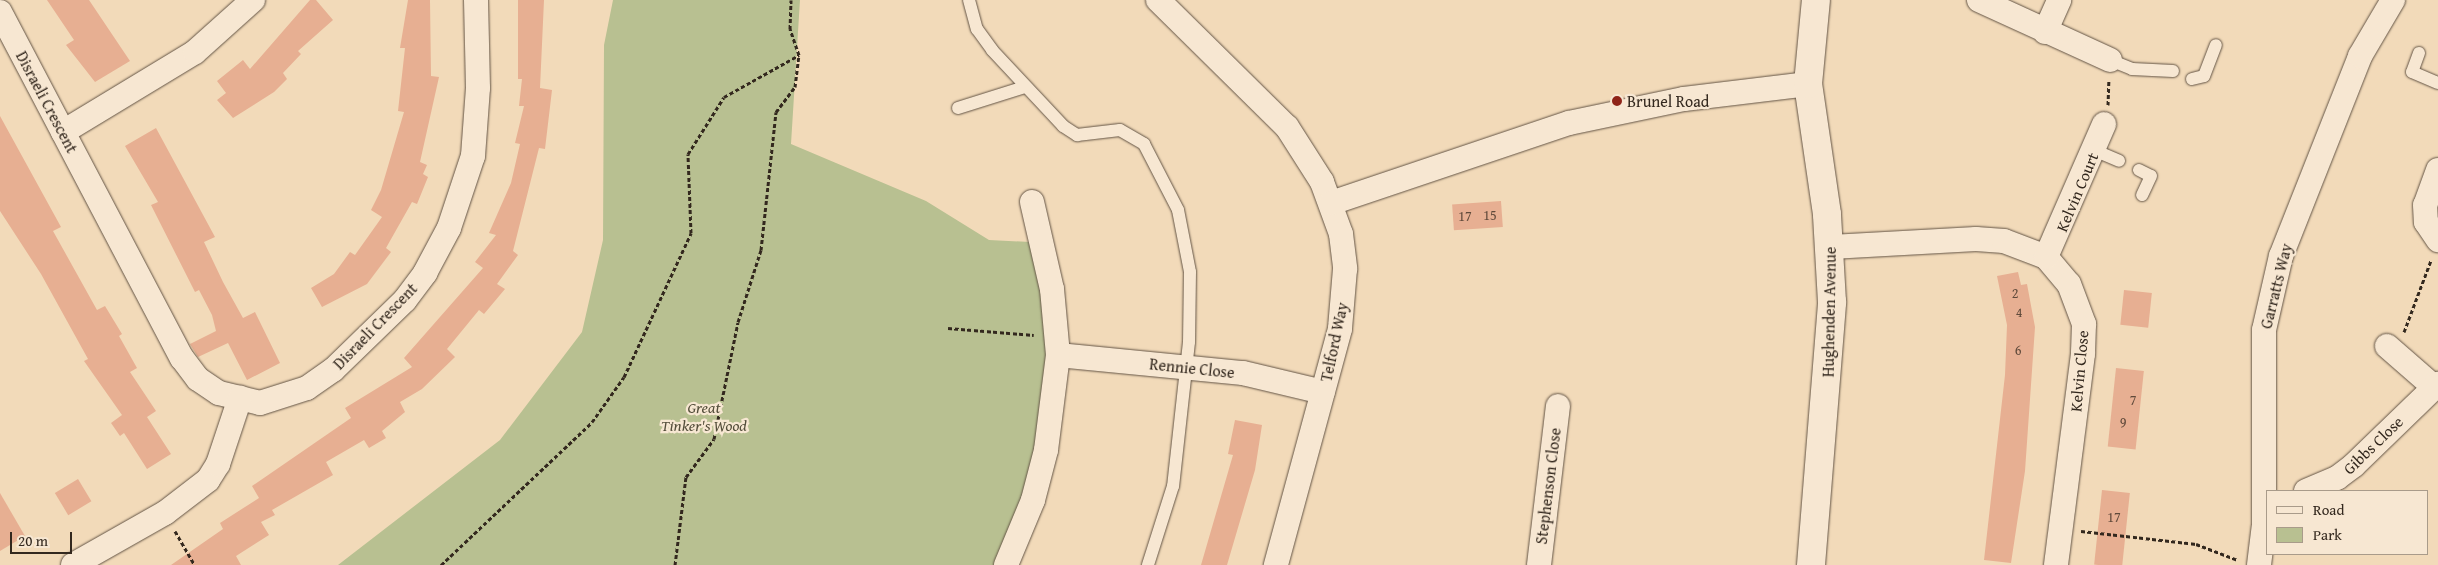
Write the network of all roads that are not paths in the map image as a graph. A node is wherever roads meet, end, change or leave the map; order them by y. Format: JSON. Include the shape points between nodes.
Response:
{"nodes":[{"id":1,"x":253,"y":0,"type":"edge"},
{"id":2,"x":476,"y":0,"type":"edge"},
{"id":3,"x":969,"y":0,"type":"edge"},
{"id":4,"x":1158,"y":0,"type":"edge"},
{"id":5,"x":1816,"y":0,"type":"edge"},
{"id":6,"x":1979,"y":0,"type":"edge"},
{"id":7,"x":2059,"y":0,"type":"edge"},
{"id":8,"x":2393,"y":0,"type":"edge"},
{"id":9,"x":0,"y":12,"type":"edge"},
{"id":10,"x":2045,"y":32,"type":"junction"},
{"id":11,"x":2216,"y":45,"type":"dead end"},
{"id":12,"x":2420,"y":53,"type":"dead end"},
{"id":13,"x":2110,"y":60,"type":"joint"},
{"id":14,"x":2173,"y":72,"type":"dead end"},
{"id":15,"x":2192,"y":79,"type":"dead end"},
{"id":16,"x":2438,"y":83,"type":"edge"},
{"id":17,"x":1808,"y":84,"type":"junction"},
{"id":18,"x":1025,"y":87,"type":"junction"},
{"id":19,"x":958,"y":108,"type":"dead end"},
{"id":20,"x":2104,"y":124,"type":"road end"},
{"id":21,"x":63,"y":132,"type":"junction"},
{"id":22,"x":2096,"y":151,"type":"junction"},
{"id":23,"x":2119,"y":161,"type":"dead end"},
{"id":24,"x":2139,"y":170,"type":"dead end"},
{"id":25,"x":2438,"y":170,"type":"edge"},
{"id":26,"x":2142,"y":195,"type":"dead end"},
{"id":27,"x":1032,"y":202,"type":"dead end"},
{"id":28,"x":1331,"y":203,"type":"junction"},
{"id":29,"x":2436,"y":245,"type":"edge"},
{"id":30,"x":1831,"y":247,"type":"junction"},
{"id":31,"x":2046,"y":257,"type":"junction"},
{"id":32,"x":1058,"y":346,"type":"junction"},
{"id":33,"x":2391,"y":350,"type":"road end"},
{"id":34,"x":1186,"y":368,"type":"junction"},
{"id":35,"x":2436,"y":386,"type":"edge"},
{"id":36,"x":1323,"y":392,"type":"junction"},
{"id":37,"x":240,"y":398,"type":"junction"},
{"id":38,"x":1558,"y":406,"type":"dead end"},
{"id":39,"x":2308,"y":490,"type":"edge"},
{"id":40,"x":2266,"y":494,"type":"edge"},
{"id":41,"x":73,"y":565,"type":"edge"},
{"id":42,"x":1006,"y":565,"type":"edge"},
{"id":43,"x":1148,"y":565,"type":"edge"},
{"id":44,"x":1276,"y":565,"type":"edge"},
{"id":45,"x":1539,"y":565,"type":"edge"},
{"id":46,"x":1811,"y":565,"type":"edge"},
{"id":47,"x":2056,"y":565,"type":"edge"},
{"id":48,"x":2259,"y":565,"type":"edge"}],
"edges":[{"from":1,"to":21,"type":"street","via":[[195,52]]},
{"from":2,"to":37,"type":"street","name":"Disraeli Crescent","via":[[478,88],[473,156],[449,228],[425,273],[359,347],[307,388],[260,403]]},
{"from":3,"to":18,"type":"lane","via":[[977,29]]},
{"from":4,"to":28,"type":"street","name":"Telford Way","via":[[1288,127],[1308,154]]},
{"from":5,"to":17,"type":"street","name":"Hughenden Avenue"},
{"from":6,"to":10,"type":"street"},
{"from":7,"to":10,"type":"street"},
{"from":8,"to":40,"type":"street","name":"Garratts Way","via":[[2360,56],[2281,256],[2264,330]]},
{"from":9,"to":21,"type":"street","name":"Disraeli Crescent"},
{"from":10,"to":13,"type":"street"},
{"from":11,"to":15,"type":"lane","via":[[2204,76]]},
{"from":12,"to":16,"type":"lane","via":[[2412,72]]},
{"from":13,"to":14,"type":"lane","via":[[2132,69]]},
{"from":17,"to":28,"type":"street","via":[[1684,99],[1569,123]]},
{"from":17,"to":30,"type":"street","name":"Hughenden Avenue"},
{"from":18,"to":19,"type":"lane"},
{"from":18,"to":34,"type":"lane","via":[[1070,132],[1126,132],[1144,144],[1155,161],[1178,210],[1190,272]]},
{"from":20,"to":22,"type":"street","name":"Kelvin Court"},
{"from":21,"to":37,"type":"street","name":"Disraeli Crescent","via":[[182,358],[198,379],[219,393]]},
{"from":22,"to":23,"type":"lane"},
{"from":22,"to":31,"type":"street","name":"Kelvin Court"},
{"from":24,"to":26,"type":"lane","via":[[2151,176]]},
{"from":25,"to":29,"type":"street","via":[[2425,205],[2426,222]]},
{"from":27,"to":32,"type":"street"},
{"from":28,"to":36,"type":"street","name":"Telford Way","via":[[1341,234],[1345,302]]},
{"from":30,"to":31,"type":"street","name":"Kelvin Close","via":[[1976,239],[2023,246]]},
{"from":30,"to":46,"type":"street","name":"Hughenden Avenue","via":[[1830,343]]},
{"from":31,"to":47,"type":"street","name":"Kelvin Close","via":[[2069,284],[2084,324]]},
{"from":32,"to":34,"type":"street","name":"Rennie Close"},
{"from":32,"to":42,"type":"street","via":[[1046,450],[1033,500]]},
{"from":33,"to":35,"type":"street","name":"Gibbs Close"},
{"from":34,"to":36,"type":"street","name":"Rennie Close","via":[[1243,374]]},
{"from":34,"to":43,"type":"lane","via":[[1172,486]]},
{"from":35,"to":39,"type":"street","name":"Gibbs Close","via":[[2354,465],[2338,478]]},
{"from":36,"to":44,"type":"street","name":"Telford Way"},
{"from":37,"to":41,"type":"street","via":[[218,464],[208,480],[165,514]]},
{"from":38,"to":45,"type":"street","name":"Stephenson Close"},
{"from":40,"to":48,"type":"street","name":"Garratts Way"}]}
